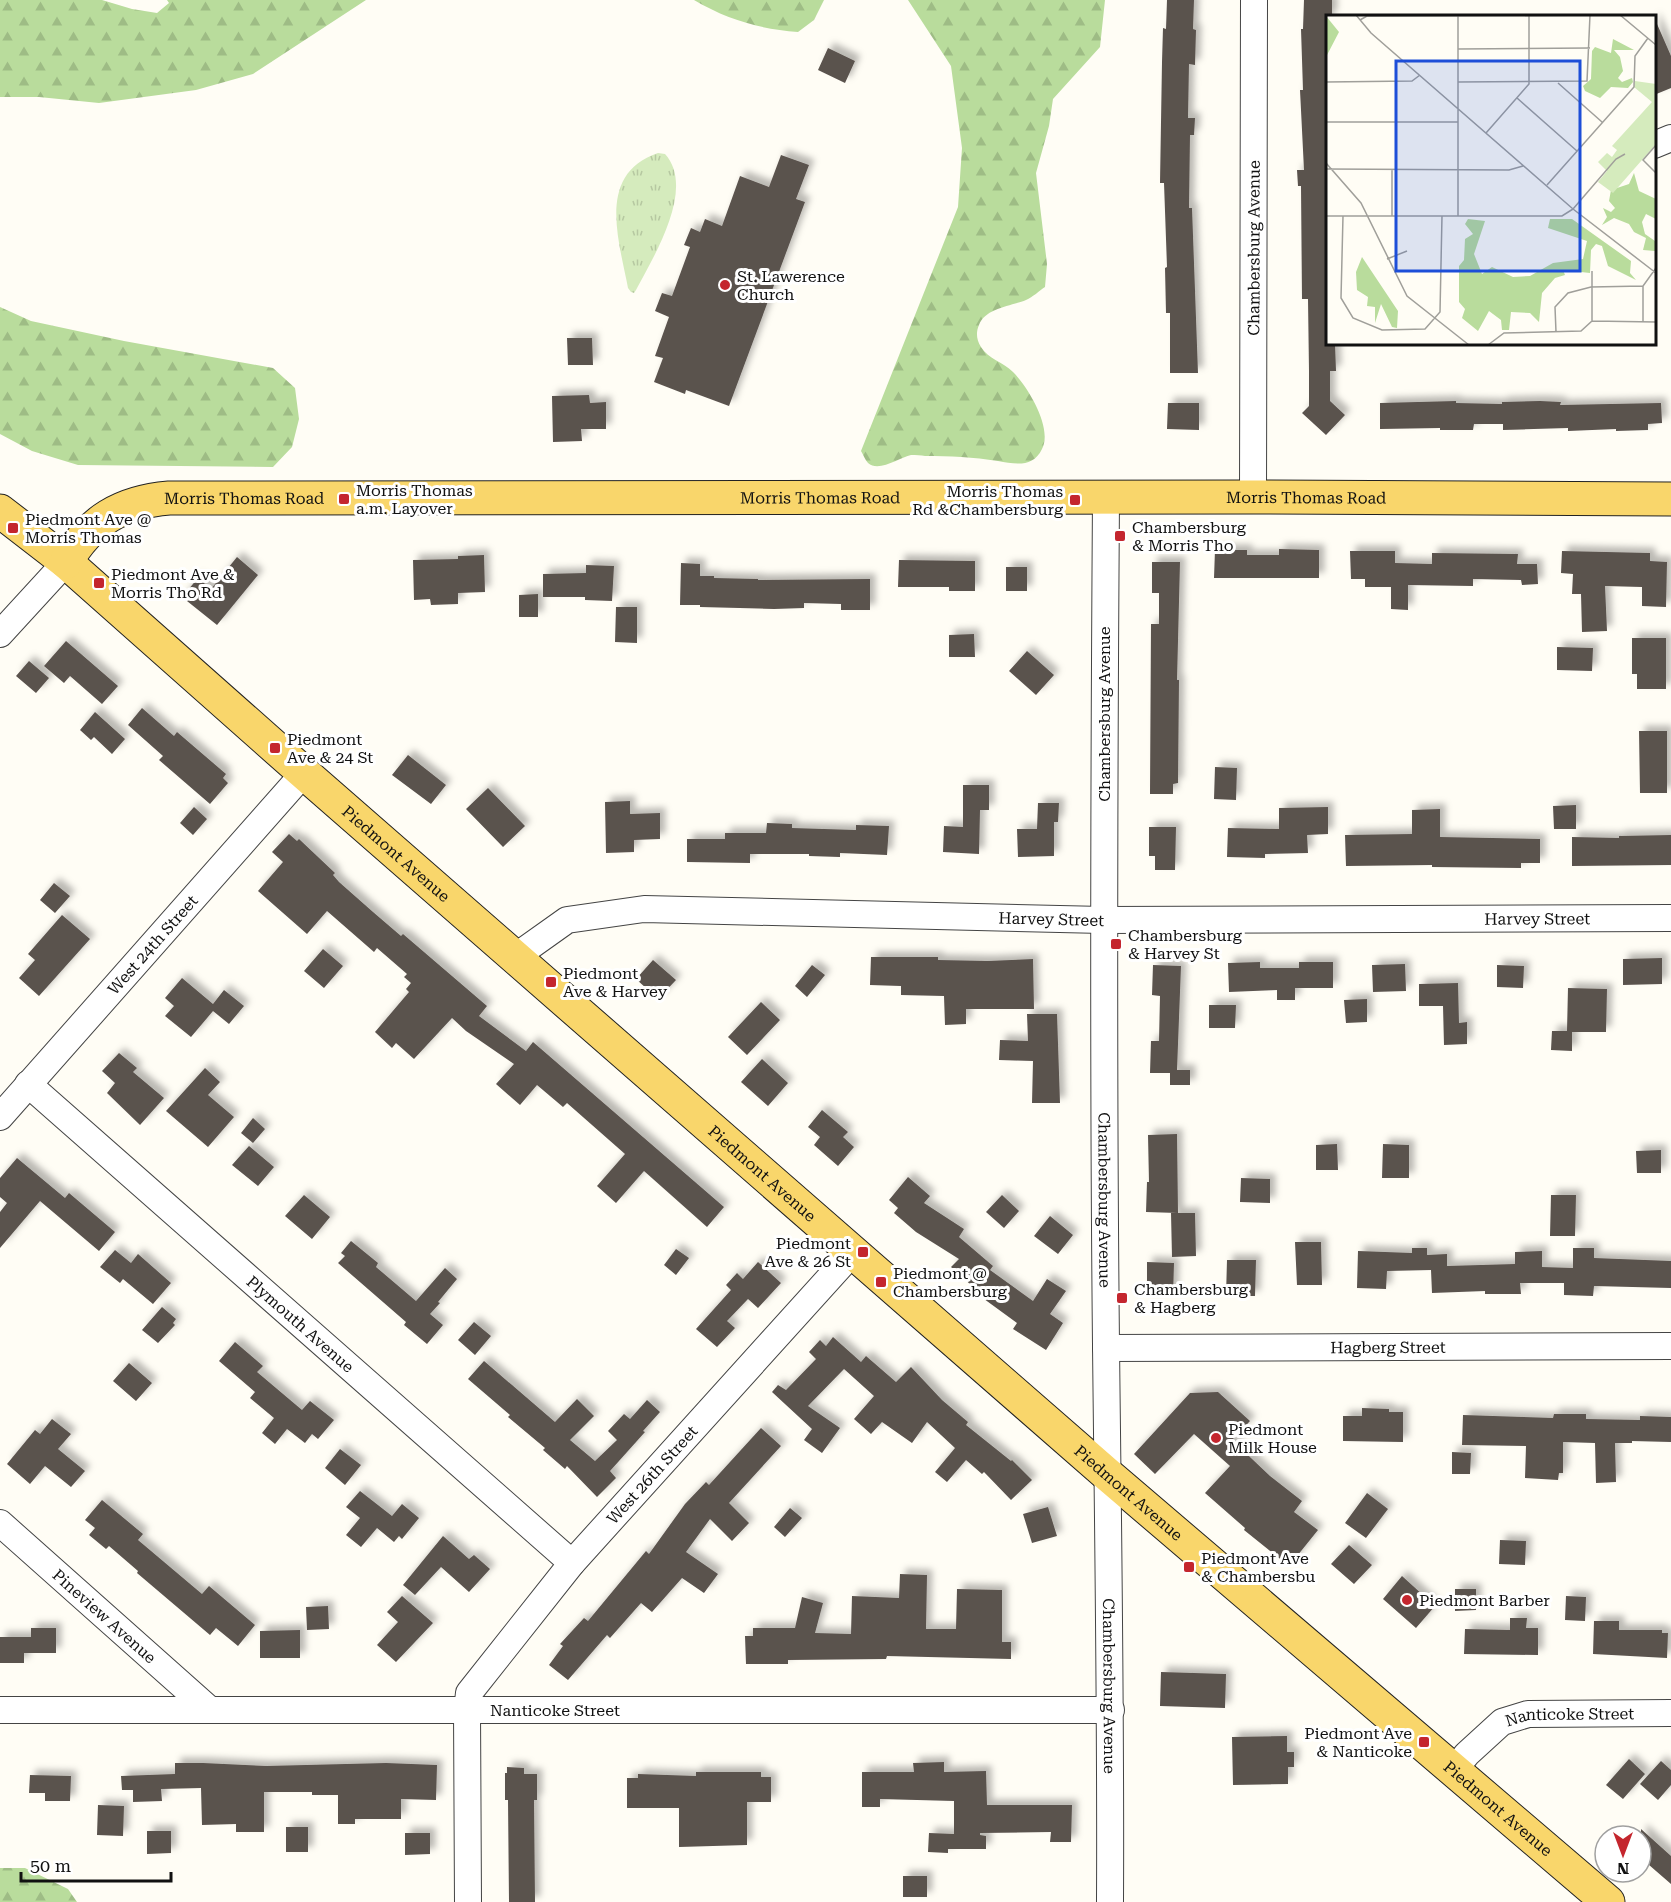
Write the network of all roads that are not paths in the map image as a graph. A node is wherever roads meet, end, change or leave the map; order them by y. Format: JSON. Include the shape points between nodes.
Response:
{"nodes":[{"id":1,"x":1254,"y":0,"type":"edge"},
{"id":2,"x":1671,"y":138,"type":"edge"},
{"id":3,"x":1656,"y":144,"type":"edge"},
{"id":4,"x":1253,"y":497,"type":"junction"},
{"id":5,"x":1106,"y":498,"type":"junction"},
{"id":6,"x":1671,"y":499,"type":"edge"},
{"id":7,"x":0,"y":511,"type":"edge"},
{"id":8,"x":66,"y":562,"type":"junction"},
{"id":9,"x":0,"y":634,"type":"edge"},
{"id":10,"x":304,"y":773,"type":"junction"},
{"id":11,"x":1671,"y":918,"type":"edge"},
{"id":12,"x":1103,"y":920,"type":"junction"},
{"id":13,"x":515,"y":957,"type":"junction"},
{"id":14,"x":28,"y":1084,"type":"junction"},
{"id":15,"x":0,"y":1117,"type":"edge"},
{"id":16,"x":853,"y":1252,"type":"junction"},
{"id":17,"x":1671,"y":1346,"type":"edge"},
{"id":18,"x":1106,"y":1348,"type":"junction"},
{"id":19,"x":1108,"y":1475,"type":"junction"},
{"id":20,"x":0,"y":1523,"type":"edge"},
{"id":21,"x":572,"y":1563,"type":"junction"},
{"id":22,"x":209,"y":1709,"type":"junction"},
{"id":23,"x":0,"y":1710,"type":"edge"},
{"id":24,"x":1111,"y":1710,"type":"junction"},
{"id":25,"x":467,"y":1711,"type":"junction"},
{"id":26,"x":1671,"y":1713,"type":"edge"},
{"id":27,"x":1454,"y":1771,"type":"junction"},
{"id":28,"x":468,"y":1902,"type":"edge"},
{"id":29,"x":1110,"y":1902,"type":"edge"},
{"id":30,"x":1608,"y":1902,"type":"edge"}],
"edges":[{"from":1,"to":4,"type":"street","name":"Chambersburg Avenue"},
{"from":2,"to":3,"type":"street"},
{"from":4,"to":5,"type":"main road","name":"Morris Thomas Road"},
{"from":4,"to":6,"type":"main road","name":"Morris Thomas Road"},
{"from":5,"to":8,"type":"main road","name":"Morris Thomas Road","via":[[169,498],[134,503],[112,513],[84,534]]},
{"from":5,"to":12,"type":"street","name":"Chambersburg Avenue"},
{"from":7,"to":8,"type":"main road","name":"Piedmont Avenue"},
{"from":8,"to":9,"type":"street"},
{"from":8,"to":10,"type":"main road","name":"Piedmont Avenue"},
{"from":10,"to":13,"type":"main road","name":"Piedmont Avenue"},
{"from":10,"to":14,"type":"street","name":"West 24th Street"},
{"from":11,"to":12,"type":"street","name":"Harvey Street"},
{"from":12,"to":13,"type":"street","name":"Harvey Street","via":[[644,909],[567,920]]},
{"from":12,"to":18,"type":"street","name":"Chambersburg Avenue"},
{"from":13,"to":16,"type":"main road","name":"Piedmont Avenue"},
{"from":14,"to":15,"type":"street","name":"West 24th Street"},
{"from":14,"to":21,"type":"street","name":"Plymouth Avenue"},
{"from":16,"to":19,"type":"main road","name":"Piedmont Avenue"},
{"from":16,"to":21,"type":"street","name":"West 26th Street"},
{"from":17,"to":18,"type":"street","name":"Hagberg Street"},
{"from":18,"to":19,"type":"street","name":"Chambersburg Avenue"},
{"from":19,"to":24,"type":"street","name":"Chambersburg Avenue"},
{"from":19,"to":27,"type":"main road","name":"Piedmont Avenue"},
{"from":20,"to":22,"type":"street","name":"Pineview Avenue"},
{"from":21,"to":25,"type":"street","name":"West 26th Street","via":[[469,1693]]},
{"from":22,"to":23,"type":"street","name":"Nanticoke Street"},
{"from":22,"to":25,"type":"street","name":"Nanticoke Street"},
{"from":24,"to":25,"type":"street","name":"Nanticoke Street"},
{"from":24,"to":29,"type":"street","name":"Chambersburg Avenue"},
{"from":25,"to":28,"type":"street","name":"West 26th Street"},
{"from":26,"to":27,"type":"street","name":"Nanticoke Street","via":[[1528,1714],[1502,1722]]},
{"from":27,"to":30,"type":"main road","name":"Piedmont Avenue"}]}
